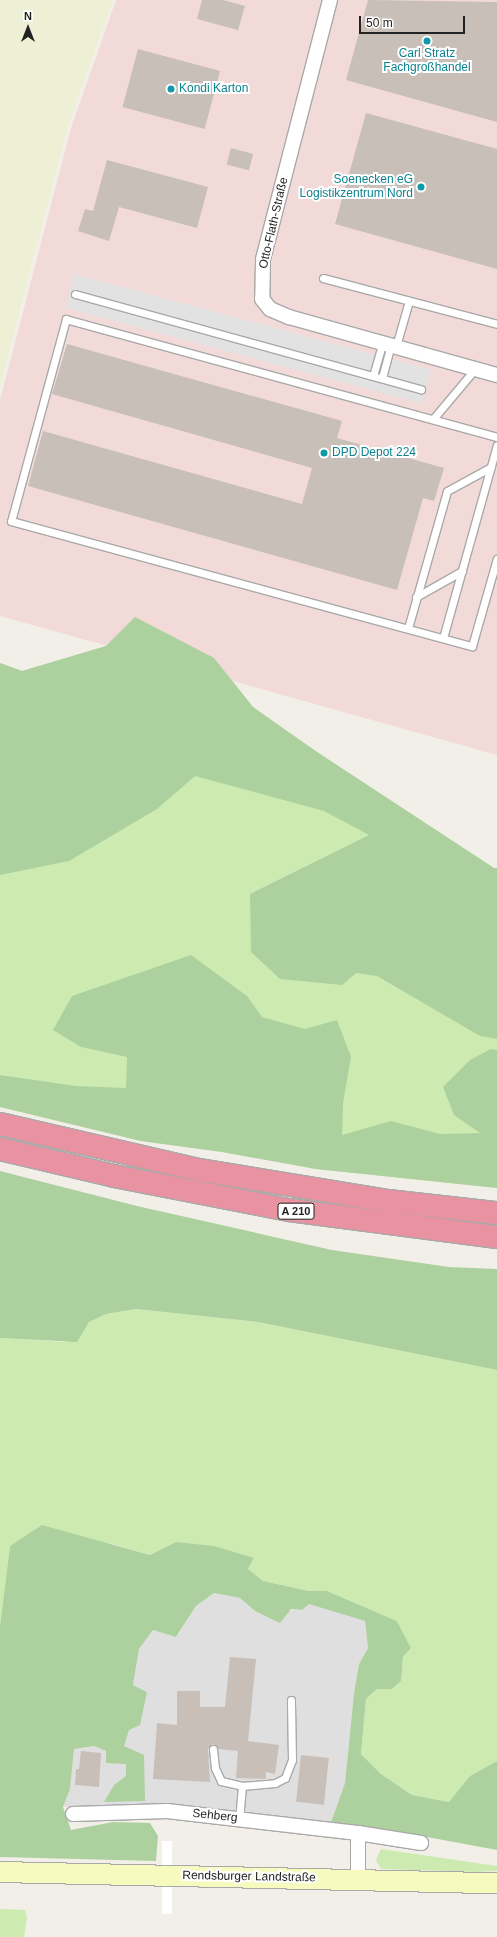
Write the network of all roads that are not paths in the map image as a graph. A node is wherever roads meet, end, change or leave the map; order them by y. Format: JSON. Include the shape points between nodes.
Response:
{"nodes":[{"id":1,"x":330,"y":0,"type":"edge"},
{"id":2,"x":323,"y":278,"type":"dead end"},
{"id":3,"x":75,"y":294,"type":"dead end"},
{"id":4,"x":409,"y":300,"type":"junction"},
{"id":5,"x":497,"y":324,"type":"edge"},
{"id":6,"x":390,"y":344,"type":"junction"},
{"id":7,"x":475,"y":369,"type":"junction"},
{"id":8,"x":497,"y":375,"type":"edge"},
{"id":9,"x":374,"y":376,"type":"junction"},
{"id":10,"x":382,"y":378,"type":"junction"},
{"id":11,"x":421,"y":388,"type":"dead end"},
{"id":12,"x":432,"y":419,"type":"junction"},
{"id":13,"x":497,"y":437,"type":"edge"},
{"id":14,"x":497,"y":446,"type":"edge"},
{"id":15,"x":491,"y":467,"type":"junction"},
{"id":16,"x":497,"y":558,"type":"edge"},
{"id":17,"x":462,"y":571,"type":"junction"},
{"id":18,"x":416,"y":597,"type":"junction"},
{"id":19,"x":408,"y":628,"type":"junction"},
{"id":20,"x":443,"y":638,"type":"junction"},
{"id":21,"x":0,"y":1124,"type":"edge"},
{"id":22,"x":0,"y":1149,"type":"edge"},
{"id":23,"x":497,"y":1213,"type":"edge"},
{"id":24,"x":491,"y":1238,"type":"edge"},
{"id":25,"x":291,"y":1700,"type":"dead end"},
{"id":26,"x":213,"y":1749,"type":"dead end"},
{"id":27,"x":242,"y":1786,"type":"junction"},
{"id":28,"x":73,"y":1814,"type":"dead end"},
{"id":29,"x":239,"y":1819,"type":"junction"},
{"id":30,"x":358,"y":1833,"type":"junction"},
{"id":31,"x":421,"y":1843,"type":"dead end"},
{"id":32,"x":0,"y":1872,"type":"edge"},
{"id":33,"x":358,"y":1880,"type":"junction"},
{"id":34,"x":497,"y":1883,"type":"edge"}],
"edges":[{"from":1,"to":6,"type":"street","name":"Otto-Flath-Straße","via":[[263,260],[262,299],[270,309],[289,317]]},
{"from":2,"to":4,"type":"lane"},
{"from":3,"to":9,"type":"lane"},
{"from":4,"to":5,"type":"lane"},
{"from":4,"to":6,"type":"lane"},
{"from":6,"to":7,"type":"street","name":"Otto-Flath-Straße"},
{"from":6,"to":9,"type":"lane"},
{"from":6,"to":10,"type":"lane"},
{"from":7,"to":8,"type":"street","name":"Otto-Flath-Straße"},
{"from":7,"to":12,"type":"lane"},
{"from":9,"to":10,"type":"lane"},
{"from":10,"to":11,"type":"lane"},
{"from":12,"to":13,"type":"lane"},
{"from":12,"to":19,"type":"lane","via":[[66,319],[11,521]]},
{"from":14,"to":15,"type":"lane"},
{"from":15,"to":17,"type":"lane"},
{"from":15,"to":18,"type":"lane","via":[[447,491]]},
{"from":16,"to":20,"type":"lane","via":[[472,646]]},
{"from":17,"to":18,"type":"lane"},
{"from":17,"to":20,"type":"lane"},
{"from":18,"to":19,"type":"lane"},
{"from":19,"to":20,"type":"lane"},
{"from":21,"to":23,"type":"highway","number":"A 210","via":[[200,1170],[388,1201]]},
{"from":22,"to":24,"type":"highway","number":"A 210","via":[[114,1176],[289,1210]]},
{"from":25,"to":27,"type":"lane","via":[[292,1760],[285,1778],[275,1783]]},
{"from":26,"to":27,"type":"lane","via":[[215,1768],[221,1781]]},
{"from":27,"to":29,"type":"lane"},
{"from":28,"to":29,"type":"street","name":"Sehberg","via":[[167,1811]]},
{"from":29,"to":30,"type":"street","name":"Sehberg"},
{"from":30,"to":31,"type":"street","name":"Sehberg"},
{"from":30,"to":33,"type":"street"},
{"from":32,"to":33,"type":"street","name":"Rendsburger Landstraße"},
{"from":33,"to":34,"type":"street","name":"Rendsburger Landstraße"}]}
